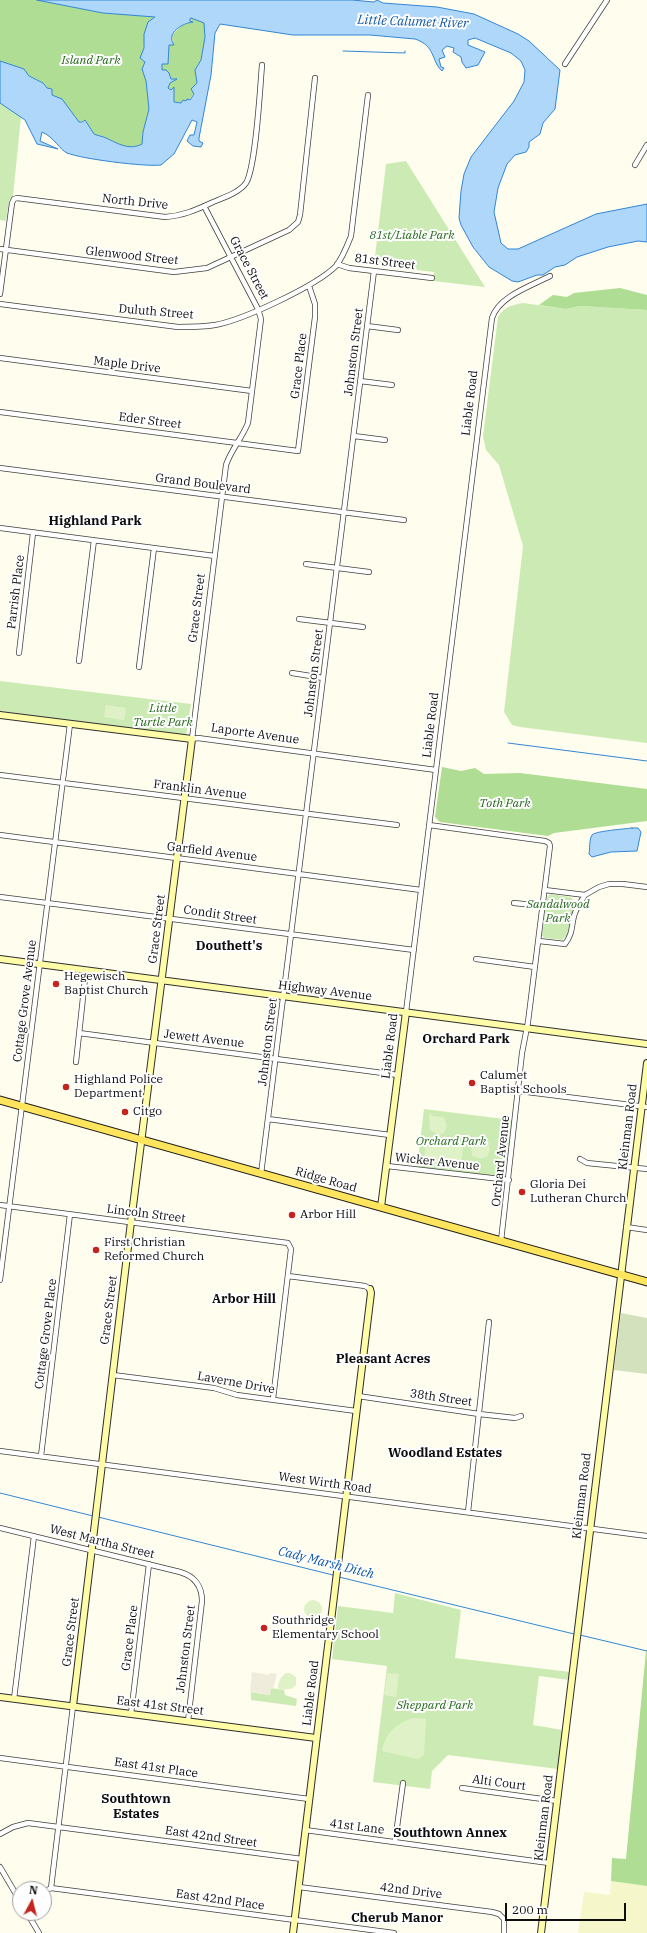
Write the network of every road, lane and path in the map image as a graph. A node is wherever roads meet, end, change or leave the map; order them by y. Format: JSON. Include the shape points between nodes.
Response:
{"nodes":[{"id":1,"x":607,"y":0,"type":"edge"},
{"id":2,"x":262,"y":64,"type":"dead end"},
{"id":3,"x":565,"y":64,"type":"dead end"},
{"id":4,"x":315,"y":78,"type":"dead end"},
{"id":5,"x":368,"y":95,"type":"dead end"},
{"id":6,"x":647,"y":145,"type":"edge"},
{"id":7,"x":635,"y":165,"type":"dead end"},
{"id":8,"x":204,"y":206,"type":"junction"},
{"id":9,"x":3,"y":250,"type":"edge"},
{"id":10,"x":231,"y":258,"type":"junction"},
{"id":11,"x":337,"y":264,"type":"junction"},
{"id":12,"x":374,"y":271,"type":"junction"},
{"id":13,"x":550,"y":276,"type":"dead end"},
{"id":14,"x":432,"y":278,"type":"dead end"},
{"id":15,"x":309,"y":286,"type":"junction"},
{"id":16,"x":0,"y":294,"type":"edge"},
{"id":17,"x":0,"y":304,"type":"edge"},
{"id":18,"x":258,"y":309,"type":"junction"},
{"id":19,"x":367,"y":326,"type":"junction"},
{"id":20,"x":398,"y":330,"type":"dead end"},
{"id":21,"x":0,"y":358,"type":"edge"},
{"id":22,"x":360,"y":381,"type":"junction"},
{"id":23,"x":392,"y":385,"type":"dead end"},
{"id":24,"x":252,"y":391,"type":"junction"},
{"id":25,"x":0,"y":412,"type":"edge"},
{"id":26,"x":354,"y":436,"type":"junction"},
{"id":27,"x":385,"y":440,"type":"dead end"},
{"id":28,"x":237,"y":443,"type":"junction"},
{"id":29,"x":298,"y":451,"type":"joint"},
{"id":30,"x":0,"y":468,"type":"edge"},
{"id":31,"x":222,"y":497,"type":"junction"},
{"id":32,"x":344,"y":513,"type":"junction"},
{"id":33,"x":404,"y":520,"type":"dead end"},
{"id":34,"x":0,"y":528,"type":"edge"},
{"id":35,"x":33,"y":533,"type":"junction"},
{"id":36,"x":94,"y":540,"type":"junction"},
{"id":37,"x":154,"y":548,"type":"junction"},
{"id":38,"x":215,"y":556,"type":"junction"},
{"id":39,"x":306,"y":564,"type":"dead end"},
{"id":40,"x":337,"y":568,"type":"junction"},
{"id":41,"x":369,"y":572,"type":"dead end"},
{"id":42,"x":299,"y":619,"type":"dead end"},
{"id":43,"x":330,"y":622,"type":"junction"},
{"id":44,"x":363,"y":627,"type":"dead end"},
{"id":45,"x":19,"y":653,"type":"dead end"},
{"id":46,"x":79,"y":661,"type":"dead end"},
{"id":47,"x":139,"y":667,"type":"dead end"},
{"id":48,"x":292,"y":673,"type":"dead end"},
{"id":49,"x":323,"y":678,"type":"junction"},
{"id":50,"x":0,"y":715,"type":"edge"},
{"id":51,"x":70,"y":724,"type":"junction"},
{"id":52,"x":192,"y":738,"type":"junction"},
{"id":53,"x":314,"y":753,"type":"junction"},
{"id":54,"x":436,"y":770,"type":"junction"},
{"id":55,"x":0,"y":775,"type":"edge"},
{"id":56,"x":63,"y":783,"type":"junction"},
{"id":57,"x":184,"y":799,"type":"junction"},
{"id":58,"x":306,"y":814,"type":"junction"},
{"id":59,"x":397,"y":825,"type":"dead end"},
{"id":60,"x":429,"y":825,"type":"junction"},
{"id":61,"x":0,"y":835,"type":"edge"},
{"id":62,"x":55,"y":842,"type":"junction"},
{"id":63,"x":177,"y":858,"type":"junction"},
{"id":64,"x":299,"y":874,"type":"junction"},
{"id":65,"x":647,"y":887,"type":"edge"},
{"id":66,"x":421,"y":890,"type":"junction"},
{"id":67,"x":545,"y":890,"type":"junction"},
{"id":68,"x":585,"y":895,"type":"junction"},
{"id":69,"x":0,"y":896,"type":"edge"},
{"id":70,"x":47,"y":903,"type":"junction"},
{"id":71,"x":514,"y":903,"type":"dead end"},
{"id":72,"x":543,"y":906,"type":"junction"},
{"id":73,"x":169,"y":918,"type":"junction"},
{"id":74,"x":291,"y":934,"type":"junction"},
{"id":75,"x":539,"y":941,"type":"junction"},
{"id":76,"x":414,"y":950,"type":"junction"},
{"id":77,"x":0,"y":959,"type":"edge"},
{"id":78,"x":476,"y":959,"type":"dead end"},
{"id":79,"x":40,"y":964,"type":"junction"},
{"id":80,"x":535,"y":967,"type":"junction"},
{"id":81,"x":86,"y":970,"type":"junction"},
{"id":82,"x":162,"y":980,"type":"junction"},
{"id":83,"x":284,"y":997,"type":"junction"},
{"id":84,"x":406,"y":1012,"type":"junction"},
{"id":85,"x":526,"y":1028,"type":"junction"},
{"id":86,"x":79,"y":1033,"type":"junction"},
{"id":87,"x":154,"y":1043,"type":"junction"},
{"id":88,"x":647,"y":1044,"type":"edge"},
{"id":89,"x":276,"y":1059,"type":"junction"},
{"id":90,"x":76,"y":1062,"type":"dead end"},
{"id":91,"x":647,"y":1063,"type":"edge"},
{"id":92,"x":398,"y":1075,"type":"junction"},
{"id":93,"x":519,"y":1091,"type":"junction"},
{"id":94,"x":0,"y":1100,"type":"edge"},
{"id":95,"x":22,"y":1106,"type":"junction"},
{"id":96,"x":644,"y":1107,"type":"edge"},
{"id":97,"x":268,"y":1119,"type":"junction"},
{"id":98,"x":390,"y":1135,"type":"junction"},
{"id":99,"x":142,"y":1140,"type":"junction"},
{"id":100,"x":580,"y":1159,"type":"dead end"},
{"id":101,"x":387,"y":1166,"type":"junction"},
{"id":102,"x":634,"y":1167,"type":"junction"},
{"id":103,"x":647,"y":1169,"type":"edge"},
{"id":104,"x":261,"y":1174,"type":"junction"},
{"id":105,"x":509,"y":1180,"type":"junction"},
{"id":106,"x":0,"y":1205,"type":"edge"},
{"id":107,"x":9,"y":1206,"type":"junction"},
{"id":108,"x":382,"y":1207,"type":"junction"},
{"id":109,"x":70,"y":1214,"type":"junction"},
{"id":110,"x":131,"y":1222,"type":"junction"},
{"id":111,"x":626,"y":1227,"type":"junction"},
{"id":112,"x":647,"y":1230,"type":"edge"},
{"id":113,"x":502,"y":1241,"type":"junction"},
{"id":114,"x":621,"y":1275,"type":"junction"},
{"id":115,"x":288,"y":1276,"type":"junction"},
{"id":116,"x":0,"y":1280,"type":"edge"},
{"id":117,"x":647,"y":1282,"type":"edge"},
{"id":118,"x":370,"y":1288,"type":"joint"},
{"id":119,"x":489,"y":1322,"type":"dead end"},
{"id":120,"x":113,"y":1375,"type":"junction"},
{"id":121,"x":358,"y":1396,"type":"junction"},
{"id":122,"x":273,"y":1399,"type":"junction"},
{"id":123,"x":356,"y":1411,"type":"junction"},
{"id":124,"x":479,"y":1414,"type":"junction"},
{"id":125,"x":521,"y":1416,"type":"dead end"},
{"id":126,"x":0,"y":1451,"type":"edge"},
{"id":127,"x":41,"y":1456,"type":"junction"},
{"id":128,"x":102,"y":1464,"type":"junction"},
{"id":129,"x":346,"y":1496,"type":"junction"},
{"id":130,"x":468,"y":1512,"type":"junction"},
{"id":131,"x":0,"y":1528,"type":"edge"},
{"id":132,"x":590,"y":1528,"type":"junction"},
{"id":133,"x":34,"y":1536,"type":"junction"},
{"id":134,"x":647,"y":1536,"type":"edge"},
{"id":135,"x":92,"y":1550,"type":"junction"},
{"id":136,"x":149,"y":1564,"type":"junction"},
{"id":137,"x":196,"y":1581,"type":"joint"},
{"id":138,"x":0,"y":1697,"type":"edge"},
{"id":139,"x":14,"y":1699,"type":"junction"},
{"id":140,"x":73,"y":1706,"type":"junction"},
{"id":141,"x":131,"y":1714,"type":"junction"},
{"id":142,"x":188,"y":1721,"type":"junction"},
{"id":143,"x":316,"y":1738,"type":"junction"},
{"id":144,"x":0,"y":1758,"type":"edge"},
{"id":145,"x":66,"y":1766,"type":"junction"},
{"id":146,"x":403,"y":1783,"type":"dead end"},
{"id":147,"x":462,"y":1788,"type":"dead end"},
{"id":148,"x":309,"y":1799,"type":"junction"},
{"id":149,"x":557,"y":1801,"type":"junction"},
{"id":150,"x":59,"y":1827,"type":"junction"},
{"id":151,"x":305,"y":1830,"type":"junction"},
{"id":152,"x":0,"y":1834,"type":"edge"},
{"id":153,"x":395,"y":1842,"type":"junction"},
{"id":154,"x":302,"y":1859,"type":"junction"},
{"id":155,"x":549,"y":1863,"type":"junction"},
{"id":156,"x":0,"y":1866,"type":"edge"},
{"id":157,"x":12,"y":1887,"type":"edge"},
{"id":158,"x":299,"y":1887,"type":"junction"},
{"id":159,"x":52,"y":1888,"type":"joint"},
{"id":160,"x":295,"y":1920,"type":"junction"},
{"id":161,"x":32,"y":1921,"type":"edge"},
{"id":162,"x":39,"y":1933,"type":"edge"},
{"id":163,"x":293,"y":1933,"type":"edge"},
{"id":164,"x":394,"y":1933,"type":"edge"},
{"id":165,"x":504,"y":1933,"type":"edge"},
{"id":166,"x":540,"y":1933,"type":"edge"}],
"edges":[{"from":1,"to":3,"type":"street"},
{"from":2,"to":8,"type":"street","name":"North Drive","via":[[250,174],[240,189]]},
{"from":4,"to":10,"type":"street","name":"Glenwood Street","via":[[298,222],[288,230]]},
{"from":5,"to":11,"type":"street","name":"Duluth Street","via":[[354,222],[346,251]]},
{"from":6,"to":7,"type":"street"},
{"from":8,"to":9,"type":"street","name":"North Drive","via":[[185,214],[165,217],[17,198],[14,199]]},
{"from":8,"to":10,"type":"street","name":"Grace Street"},
{"from":9,"to":10,"type":"street","name":"Glenwood Street","via":[[174,272],[207,268]]},
{"from":9,"to":16,"type":"street"},
{"from":10,"to":18,"type":"street","name":"Grace Street"},
{"from":11,"to":12,"type":"street","name":"81st Street"},
{"from":11,"to":15,"type":"street","name":"Duluth Street","via":[[325,276]]},
{"from":12,"to":14,"type":"street","name":"81st Street"},
{"from":12,"to":19,"type":"street","name":"Johnston Street"},
{"from":13,"to":54,"type":"street","name":"Liable Road","via":[[502,302],[492,318]]},
{"from":15,"to":18,"type":"street","name":"Duluth Street"},
{"from":15,"to":29,"type":"street","name":"Grace Place","via":[[315,304],[315,317]]},
{"from":17,"to":18,"type":"street","name":"Duluth Street","via":[[178,327],[215,324]]},
{"from":18,"to":24,"type":"street","name":"Grace Street","via":[[261,319]]},
{"from":19,"to":20,"type":"street"},
{"from":19,"to":22,"type":"street","name":"Johnston Street"},
{"from":21,"to":24,"type":"street","name":"Maple Drive"},
{"from":22,"to":23,"type":"street"},
{"from":22,"to":26,"type":"street","name":"Johnston Street"},
{"from":24,"to":28,"type":"street","name":"Grace Street","via":[[248,423]]},
{"from":25,"to":28,"type":"street","name":"Eder Street"},
{"from":26,"to":27,"type":"street"},
{"from":26,"to":32,"type":"street","name":"Johnston Street"},
{"from":28,"to":29,"type":"street","name":"Eder Street"},
{"from":28,"to":31,"type":"street","name":"Grace Street","via":[[226,465]]},
{"from":30,"to":31,"type":"street","name":"Grand Boulevard"},
{"from":31,"to":32,"type":"street","name":"Grand Boulevard"},
{"from":31,"to":38,"type":"street","name":"Grace Street"},
{"from":32,"to":33,"type":"street","name":"Grand Boulevard"},
{"from":32,"to":40,"type":"street","name":"Johnston Street"},
{"from":34,"to":35,"type":"street"},
{"from":35,"to":36,"type":"street"},
{"from":35,"to":45,"type":"street","name":"Parrish Place"},
{"from":36,"to":37,"type":"street"},
{"from":36,"to":46,"type":"street"},
{"from":37,"to":38,"type":"street"},
{"from":37,"to":47,"type":"street"},
{"from":38,"to":52,"type":"street","name":"Grace Street"},
{"from":39,"to":40,"type":"street"},
{"from":40,"to":41,"type":"street"},
{"from":40,"to":43,"type":"street","name":"Johnston Street"},
{"from":42,"to":43,"type":"street"},
{"from":43,"to":44,"type":"street"},
{"from":43,"to":49,"type":"street","name":"Johnston Street"},
{"from":48,"to":49,"type":"street"},
{"from":49,"to":53,"type":"street","name":"Johnston Street"},
{"from":50,"to":51,"type":"street","name":"Laporte Avenue"},
{"from":51,"to":52,"type":"street","name":"Laporte Avenue"},
{"from":51,"to":56,"type":"street","name":"Cottage Grove Avenue"},
{"from":52,"to":53,"type":"street","name":"Laporte Avenue"},
{"from":52,"to":57,"type":"street","name":"Grace Street"},
{"from":53,"to":54,"type":"street","name":"Laporte Avenue"},
{"from":53,"to":58,"type":"street","name":"Johnston Street"},
{"from":54,"to":60,"type":"street","name":"Liable Road"},
{"from":55,"to":56,"type":"street","name":"Franklin Avenue"},
{"from":56,"to":57,"type":"street","name":"Franklin Avenue"},
{"from":56,"to":62,"type":"street","name":"Cottage Grove Avenue"},
{"from":57,"to":58,"type":"street","name":"Franklin Avenue"},
{"from":57,"to":63,"type":"street","name":"Grace Street"},
{"from":58,"to":59,"type":"street","name":"Franklin Avenue"},
{"from":58,"to":64,"type":"street","name":"Johnston Street"},
{"from":60,"to":66,"type":"street","name":"Liable Road"},
{"from":60,"to":67,"type":"street","via":[[549,843]]},
{"from":61,"to":62,"type":"street","name":"Garfield Avenue"},
{"from":62,"to":63,"type":"street","name":"Garfield Avenue"},
{"from":62,"to":70,"type":"street","name":"Cottage Grove Avenue"},
{"from":63,"to":64,"type":"street","name":"Garfield Avenue"},
{"from":63,"to":73,"type":"street","name":"Grace Street"},
{"from":64,"to":66,"type":"street","name":"Garfield Avenue"},
{"from":64,"to":74,"type":"street","name":"Johnston Street"},
{"from":65,"to":68,"type":"street","via":[[609,884]]},
{"from":66,"to":76,"type":"street","name":"Liable Road"},
{"from":67,"to":68,"type":"street"},
{"from":67,"to":72,"type":"street"},
{"from":68,"to":75,"type":"street","via":[[574,916],[571,936],[565,944]]},
{"from":69,"to":70,"type":"street","name":"Condit Street"},
{"from":70,"to":73,"type":"street","name":"Condit Street"},
{"from":70,"to":79,"type":"street","name":"Cottage Grove Avenue"},
{"from":71,"to":72,"type":"street"},
{"from":72,"to":75,"type":"street"},
{"from":73,"to":74,"type":"street","name":"Condit Street"},
{"from":73,"to":82,"type":"street","name":"Grace Street"},
{"from":74,"to":76,"type":"street","name":"Condit Street"},
{"from":74,"to":83,"type":"street","name":"Johnston Street"},
{"from":75,"to":80,"type":"street","name":"Orchard Avenue"},
{"from":76,"to":84,"type":"street","name":"Liable Road"},
{"from":77,"to":79,"type":"street","name":"Highway Avenue"},
{"from":78,"to":80,"type":"street"},
{"from":79,"to":81,"type":"street","name":"Highway Avenue"},
{"from":79,"to":95,"type":"street","name":"Cottage Grove Avenue"},
{"from":80,"to":85,"type":"street","name":"Orchard Avenue"},
{"from":81,"to":82,"type":"street","name":"Highway Avenue"},
{"from":81,"to":86,"type":"street"},
{"from":82,"to":83,"type":"street","name":"Highway Avenue"},
{"from":82,"to":87,"type":"street","name":"Grace Street"},
{"from":83,"to":84,"type":"street","name":"Highway Avenue"},
{"from":83,"to":89,"type":"street","name":"Johnston Street"},
{"from":84,"to":85,"type":"street","name":"Highway Avenue"},
{"from":84,"to":92,"type":"street","name":"Liable Road"},
{"from":85,"to":88,"type":"street","name":"Highway Avenue"},
{"from":85,"to":93,"type":"street","name":"Orchard Avenue"},
{"from":86,"to":87,"type":"street","name":"Jewett Avenue"},
{"from":86,"to":90,"type":"street"},
{"from":87,"to":89,"type":"street","name":"Jewett Avenue"},
{"from":87,"to":99,"type":"street","name":"Grace Street"},
{"from":89,"to":92,"type":"street","name":"Jewett Avenue"},
{"from":89,"to":97,"type":"street","name":"Johnston Street"},
{"from":91,"to":96,"type":"street","name":"Kleinman Road"},
{"from":92,"to":98,"type":"street","name":"Liable Road"},
{"from":93,"to":96,"type":"street"},
{"from":93,"to":105,"type":"street","name":"Orchard Avenue"},
{"from":94,"to":95,"type":"main road","name":"Ridge Road"},
{"from":95,"to":99,"type":"main road","name":"Ridge Road"},
{"from":95,"to":107,"type":"street","name":"Cottage Grove Avenue"},
{"from":96,"to":102,"type":"street","name":"Kleinman Road"},
{"from":97,"to":98,"type":"street","name":"Wicker Avenue"},
{"from":97,"to":104,"type":"street","name":"Johnston Street"},
{"from":98,"to":101,"type":"street","name":"Liable Road"},
{"from":99,"to":104,"type":"main road","name":"Ridge Road"},
{"from":99,"to":110,"type":"street","name":"Grace Street"},
{"from":100,"to":102,"type":"street","via":[[587,1163]]},
{"from":101,"to":105,"type":"street","name":"Wicker Avenue"},
{"from":101,"to":108,"type":"street","name":"Liable Road"},
{"from":102,"to":103,"type":"street"},
{"from":102,"to":111,"type":"street","name":"Kleinman Road"},
{"from":104,"to":108,"type":"main road","name":"Ridge Road"},
{"from":105,"to":113,"type":"street","name":"Orchard Avenue"},
{"from":106,"to":107,"type":"street","name":"Lincoln Street"},
{"from":107,"to":109,"type":"street","name":"Lincoln Street"},
{"from":107,"to":116,"type":"street","name":"Cottage Grove Avenue"},
{"from":108,"to":113,"type":"main road","name":"Ridge Road"},
{"from":109,"to":110,"type":"street","name":"Lincoln Street"},
{"from":109,"to":127,"type":"street","name":"Cottage Grove Place"},
{"from":110,"to":115,"type":"street","name":"Lincoln Street","via":[[285,1242],[291,1249]]},
{"from":110,"to":120,"type":"street","name":"Grace Street"},
{"from":111,"to":112,"type":"street"},
{"from":111,"to":114,"type":"street","name":"Kleinman Road"},
{"from":113,"to":114,"type":"main road","name":"Ridge Road"},
{"from":114,"to":117,"type":"main road","name":"Ridge Road"},
{"from":114,"to":132,"type":"street","name":"Kleinman Road"},
{"from":115,"to":118,"type":"street"},
{"from":115,"to":122,"type":"street"},
{"from":118,"to":121,"type":"street","name":"Liable Road"},
{"from":119,"to":124,"type":"street","via":[[479,1395]]},
{"from":120,"to":122,"type":"street","name":"Laverne Drive","via":[[214,1388],[237,1395]]},
{"from":120,"to":128,"type":"street","name":"Grace Street"},
{"from":121,"to":123,"type":"street","name":"Liable Road"},
{"from":121,"to":124,"type":"street","name":"38th Street"},
{"from":122,"to":123,"type":"street","name":"Laverne Drive"},
{"from":123,"to":129,"type":"street","name":"Liable Road"},
{"from":124,"to":125,"type":"street","name":"38th Street","via":[[515,1418]]},
{"from":124,"to":130,"type":"street"},
{"from":126,"to":127,"type":"street","name":"West Wirth Road"},
{"from":127,"to":128,"type":"street","name":"West Wirth Road"},
{"from":128,"to":129,"type":"street","name":"West Wirth Road"},
{"from":128,"to":135,"type":"street","name":"Grace Street"},
{"from":129,"to":130,"type":"street","name":"West Wirth Road"},
{"from":129,"to":143,"type":"street","name":"Liable Road"},
{"from":130,"to":132,"type":"street","name":"West Wirth Road"},
{"from":131,"to":133,"type":"street","name":"West Martha Street"},
{"from":132,"to":134,"type":"street","name":"West Wirth Road"},
{"from":132,"to":149,"type":"street","name":"Kleinman Road"},
{"from":133,"to":135,"type":"street","name":"West Martha Street"},
{"from":133,"to":139,"type":"street"},
{"from":135,"to":136,"type":"street","name":"West Martha Street"},
{"from":135,"to":140,"type":"street","name":"Grace Street"},
{"from":136,"to":137,"type":"street","name":"West Martha Street","via":[[185,1574]]},
{"from":136,"to":141,"type":"street","name":"Grace Place"},
{"from":137,"to":142,"type":"street","name":"Johnston Street","via":[[202,1592],[202,1601]]},
{"from":138,"to":139,"type":"street","name":"East 41st Street"},
{"from":139,"to":140,"type":"street","name":"East 41st Street"},
{"from":140,"to":141,"type":"street","name":"East 41st Street"},
{"from":140,"to":145,"type":"street","name":"Grace Street"},
{"from":141,"to":142,"type":"street","name":"East 41st Street"},
{"from":142,"to":143,"type":"street","name":"East 41st Street"},
{"from":143,"to":148,"type":"street","name":"Liable Road"},
{"from":144,"to":145,"type":"street","name":"East 41st Place"},
{"from":145,"to":148,"type":"street","name":"East 41st Place"},
{"from":145,"to":150,"type":"street","name":"Grace Street"},
{"from":146,"to":153,"type":"street"},
{"from":147,"to":149,"type":"street","name":"Alti Court"},
{"from":148,"to":151,"type":"street","name":"Liable Road"},
{"from":149,"to":155,"type":"street","name":"Kleinman Road"},
{"from":150,"to":152,"type":"street","name":"East 42nd Street","via":[[28,1823]]},
{"from":150,"to":154,"type":"street","name":"East 42nd Street"},
{"from":150,"to":159,"type":"street","name":"Grace Street"},
{"from":151,"to":153,"type":"street","name":"41st Lane"},
{"from":151,"to":154,"type":"street","name":"Liable Road"},
{"from":153,"to":155,"type":"street","name":"41st Lane"},
{"from":154,"to":158,"type":"street","name":"Liable Road"},
{"from":155,"to":166,"type":"street","name":"Kleinman Road"},
{"from":156,"to":157,"type":"street"},
{"from":158,"to":160,"type":"street","name":"Liable Road"},
{"from":158,"to":165,"type":"street","name":"42nd Drive","via":[[492,1912],[504,1919]]},
{"from":159,"to":160,"type":"street","name":"East 42nd Place"},
{"from":160,"to":163,"type":"street","name":"Liable Road"},
{"from":160,"to":164,"type":"street","name":"East 42nd Place"},
{"from":161,"to":162,"type":"street"}]}
